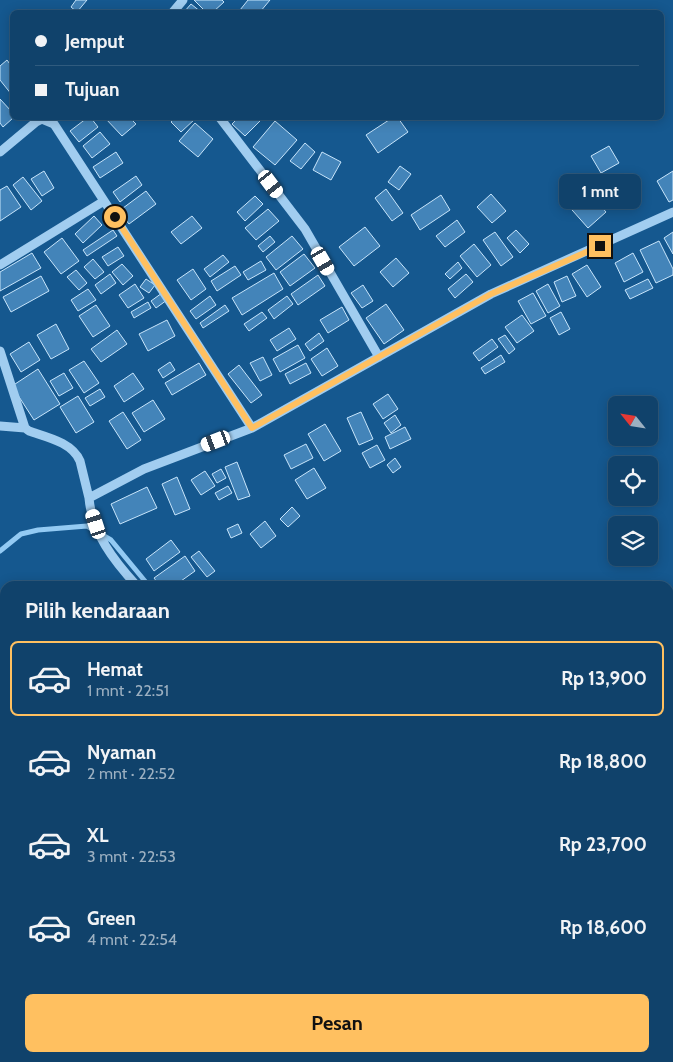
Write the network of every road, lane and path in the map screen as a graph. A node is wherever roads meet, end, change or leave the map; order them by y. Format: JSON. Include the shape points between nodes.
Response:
{"nodes":[{"id":1,"x":183,"y":0,"type":"edge"},
{"id":2,"x":175,"y":10,"type":"edge"},
{"id":3,"x":40,"y":120,"type":"edge"},
{"id":4,"x":45,"y":120,"type":"edge"},
{"id":5,"x":222,"y":120,"type":"edge"},
{"id":6,"x":0,"y":152,"type":"edge"},
{"id":7,"x":104,"y":201,"type":"junction"},
{"id":8,"x":673,"y":212,"type":"edge"},
{"id":9,"x":0,"y":265,"type":"edge"},
{"id":10,"x":0,"y":352,"type":"edge"},
{"id":11,"x":379,"y":357,"type":"junction"},
{"id":12,"x":0,"y":426,"type":"edge"},
{"id":13,"x":25,"y":428,"type":"junction"},
{"id":14,"x":252,"y":428,"type":"junction"},
{"id":15,"x":89,"y":498,"type":"junction"},
{"id":16,"x":133,"y":581,"type":"edge"}],
"edges":[{"from":1,"to":2,"type":"street"},
{"from":3,"to":6,"type":"street"},
{"from":4,"to":7,"type":"street","via":[[54,124],[63,136]]},
{"from":5,"to":11,"type":"street","via":[[305,229]]},
{"from":7,"to":9,"type":"street"},
{"from":7,"to":14,"type":"street"},
{"from":8,"to":11,"type":"street","via":[[491,294]]},
{"from":10,"to":13,"type":"street"},
{"from":11,"to":14,"type":"street"},
{"from":12,"to":13,"type":"street"},
{"from":13,"to":15,"type":"street","via":[[63,444],[78,455]]},
{"from":14,"to":15,"type":"street","via":[[144,469]]},
{"from":15,"to":16,"type":"street","via":[[100,538]]}]}
